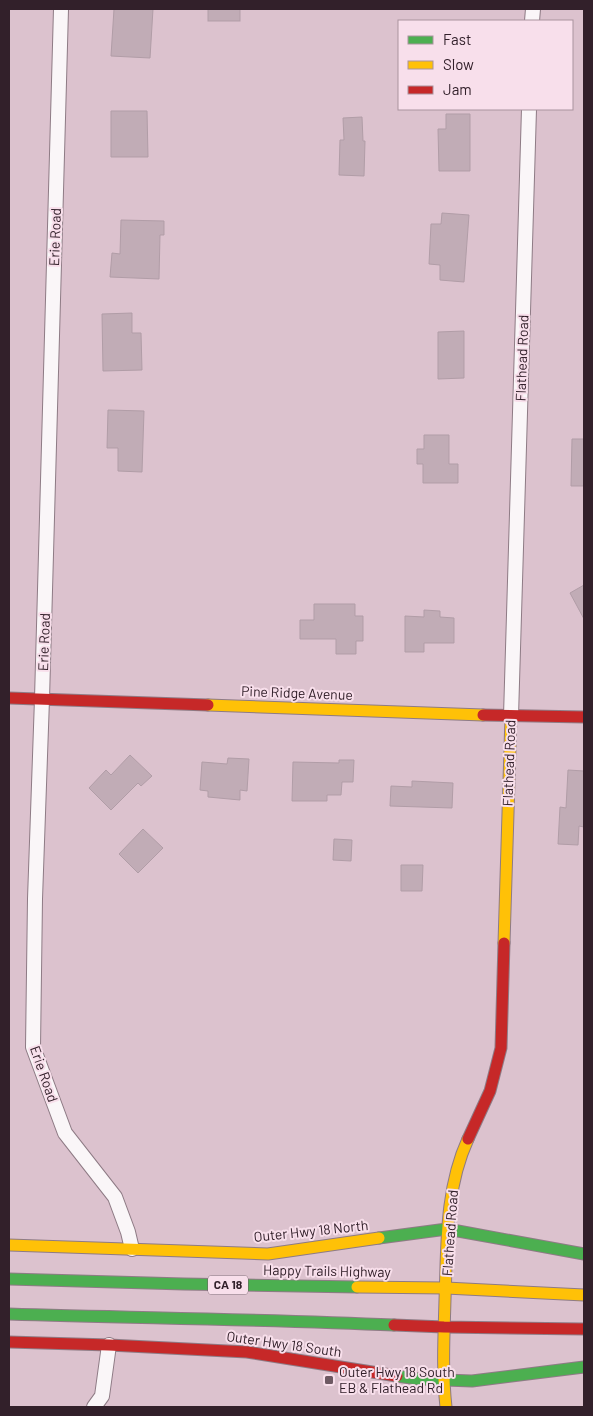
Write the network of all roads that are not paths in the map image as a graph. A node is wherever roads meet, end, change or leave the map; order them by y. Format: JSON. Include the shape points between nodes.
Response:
{"nodes":[{"id":1,"x":61,"y":9,"type":"edge"},
{"id":2,"x":529,"y":110,"type":"edge"},
{"id":3,"x":9,"y":698,"type":"edge"},
{"id":4,"x":42,"y":699,"type":"junction"},
{"id":5,"x":511,"y":716,"type":"junction"},
{"id":6,"x":584,"y":717,"type":"edge"},
{"id":7,"x":447,"y":1229,"type":"junction"},
{"id":8,"x":9,"y":1245,"type":"edge"},
{"id":9,"x":132,"y":1249,"type":"junction"},
{"id":10,"x":584,"y":1254,"type":"edge"},
{"id":11,"x":9,"y":1279,"type":"edge"},
{"id":12,"x":446,"y":1288,"type":"junction"},
{"id":13,"x":584,"y":1296,"type":"edge"},
{"id":14,"x":9,"y":1314,"type":"edge"},
{"id":15,"x":444,"y":1327,"type":"junction"},
{"id":16,"x":584,"y":1328,"type":"edge"},
{"id":17,"x":9,"y":1342,"type":"edge"},
{"id":18,"x":109,"y":1344,"type":"junction"},
{"id":19,"x":584,"y":1367,"type":"edge"},
{"id":20,"x":443,"y":1379,"type":"junction"},
{"id":21,"x":94,"y":1407,"type":"edge"},
{"id":22,"x":446,"y":1407,"type":"edge"}],
"edges":[{"from":1,"to":4,"type":"street","name":"Erie Road"},
{"from":2,"to":5,"type":"street","name":"Flathead Road"},
{"from":3,"to":4,"type":"street","name":"Pine Ridge Avenue"},
{"from":4,"to":5,"type":"street","name":"Pine Ridge Avenue"},
{"from":4,"to":9,"type":"street","name":"Erie Road","via":[[33,1047],[65,1132],[115,1197]]},
{"from":5,"to":6,"type":"street","name":"Pine Ridge Avenue"},
{"from":5,"to":7,"type":"street","name":"Flathead Road","via":[[501,1048],[490,1091],[453,1180]]},
{"from":7,"to":9,"type":"street","name":"Outer Hwy 18 North","via":[[268,1254]]},
{"from":7,"to":10,"type":"street","name":"Outer Hwy 18 North"},
{"from":7,"to":12,"type":"street","name":"Flathead Road"},
{"from":8,"to":9,"type":"street","name":"Outer Hwy 18 North"},
{"from":11,"to":12,"type":"street","name":"Happy Trails Highway","number":"CA 18"},
{"from":12,"to":13,"type":"street","name":"Happy Trails Highway","number":"CA 18"},
{"from":12,"to":15,"type":"street","name":"Flathead Road"},
{"from":14,"to":15,"type":"street"},
{"from":15,"to":16,"type":"street"},
{"from":15,"to":20,"type":"street","name":"Flathead Road"},
{"from":17,"to":18,"type":"street","name":"Outer Hwy 18 South"},
{"from":18,"to":20,"type":"street","name":"Outer Hwy 18 South","via":[[247,1352],[418,1379]]},
{"from":18,"to":21,"type":"street","via":[[102,1396]]},
{"from":19,"to":20,"type":"street","name":"Outer Hwy 18 South","via":[[472,1381]]},
{"from":20,"to":22,"type":"street","name":"Flathead Road"}]}
